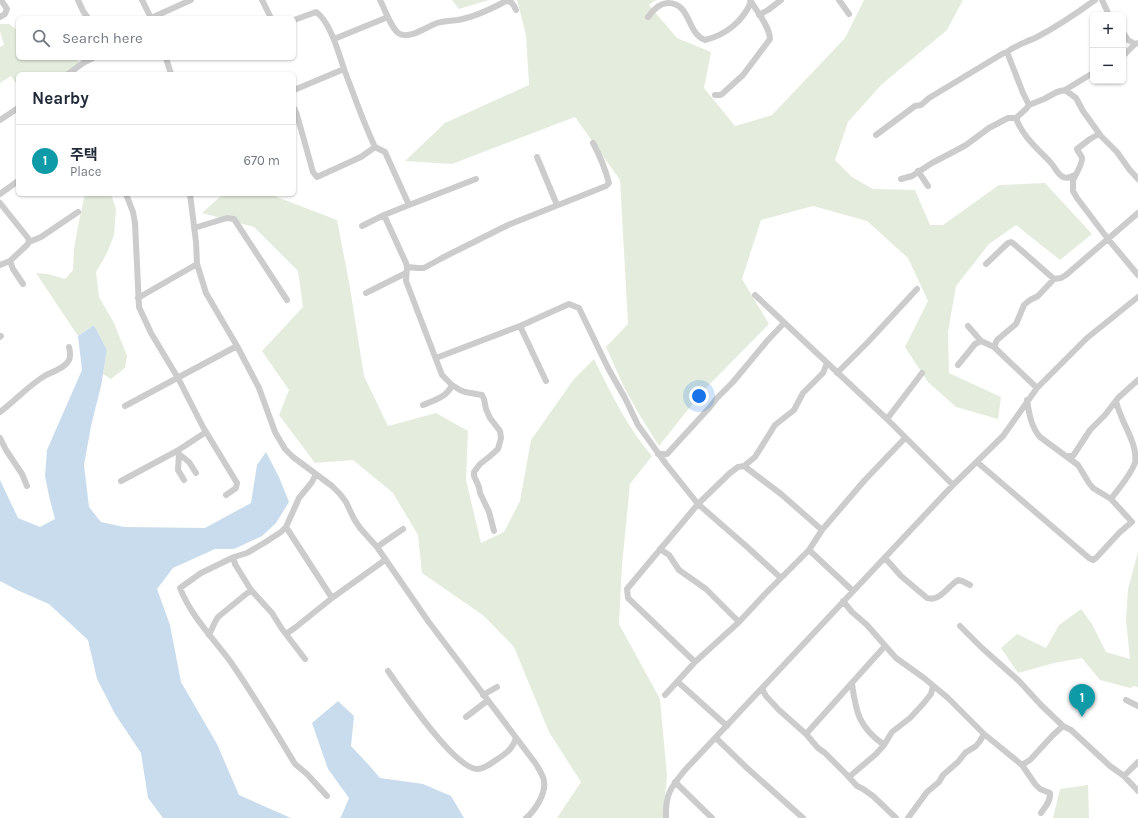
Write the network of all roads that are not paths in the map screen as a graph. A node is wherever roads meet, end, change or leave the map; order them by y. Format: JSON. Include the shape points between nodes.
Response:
{"nodes":[{"id":1,"x":1,"y":0,"type":"edge"},
{"id":2,"x":78,"y":0,"type":"edge"},
{"id":3,"x":142,"y":0,"type":"edge"},
{"id":4,"x":191,"y":0,"type":"edge"},
{"id":5,"x":262,"y":0,"type":"edge"},
{"id":6,"x":380,"y":0,"type":"edge"},
{"id":7,"x":781,"y":0,"type":"edge"},
{"id":8,"x":839,"y":0,"type":"edge"},
{"id":9,"x":1095,"y":0,"type":"edge"},
{"id":10,"x":1102,"y":0,"type":"edge"},
{"id":11,"x":750,"y":1,"type":"edge"},
{"id":12,"x":516,"y":10,"type":"dead end"},
{"id":13,"x":1108,"y":12,"type":"edge"},
{"id":14,"x":849,"y":14,"type":"dead end"},
{"id":15,"x":759,"y":15,"type":"junction"},
{"id":16,"x":87,"y":16,"type":"edge"},
{"id":17,"x":150,"y":16,"type":"edge"},
{"id":18,"x":155,"y":16,"type":"edge"},
{"id":19,"x":270,"y":16,"type":"edge"},
{"id":20,"x":0,"y":17,"type":"edge"},
{"id":21,"x":388,"y":17,"type":"junction"},
{"id":22,"x":648,"y":17,"type":"dead end"},
{"id":23,"x":296,"y":19,"type":"edge"},
{"id":24,"x":1126,"y":37,"type":"edge"},
{"id":25,"x":334,"y":39,"type":"junction"},
{"id":26,"x":1137,"y":44,"type":"edge"},
{"id":27,"x":1007,"y":52,"type":"junction"},
{"id":28,"x":1126,"y":53,"type":"edge"},
{"id":29,"x":89,"y":60,"type":"edge"},
{"id":30,"x":167,"y":60,"type":"edge"},
{"id":31,"x":344,"y":69,"type":"junction"},
{"id":32,"x":71,"y":72,"type":"edge"},
{"id":33,"x":170,"y":72,"type":"edge"},
{"id":34,"x":1090,"y":75,"type":"edge"},
{"id":35,"x":296,"y":89,"type":"edge"},
{"id":36,"x":1065,"y":90,"type":"junction"},
{"id":37,"x":715,"y":95,"type":"dead end"},
{"id":38,"x":1029,"y":105,"type":"junction"},
{"id":39,"x":16,"y":109,"type":"edge"},
{"id":40,"x":296,"y":113,"type":"edge"},
{"id":41,"x":1016,"y":118,"type":"junction"},
{"id":42,"x":0,"y":120,"type":"edge"},
{"id":43,"x":1099,"y":134,"type":"junction"},
{"id":44,"x":876,"y":135,"type":"dead end"},
{"id":45,"x":593,"y":143,"type":"dead end"},
{"id":46,"x":374,"y":147,"type":"junction"},
{"id":47,"x":537,"y":157,"type":"dead end"},
{"id":48,"x":918,"y":171,"type":"junction"},
{"id":49,"x":1075,"y":175,"type":"junction"},
{"id":50,"x":476,"y":179,"type":"dead end"},
{"id":51,"x":901,"y":179,"type":"dead end"},
{"id":52,"x":1138,"y":179,"type":"edge"},
{"id":53,"x":16,"y":182,"type":"edge"},
{"id":54,"x":928,"y":186,"type":"dead end"},
{"id":55,"x":0,"y":194,"type":"edge"},
{"id":56,"x":127,"y":196,"type":"edge"},
{"id":57,"x":190,"y":196,"type":"edge"},
{"id":58,"x":0,"y":203,"type":"edge"},
{"id":59,"x":409,"y":205,"type":"junction"},
{"id":60,"x":557,"y":205,"type":"junction"},
{"id":61,"x":78,"y":212,"type":"dead end"},
{"id":62,"x":1138,"y":213,"type":"edge"},
{"id":63,"x":384,"y":215,"type":"junction"},
{"id":64,"x":362,"y":226,"type":"dead end"},
{"id":65,"x":194,"y":228,"type":"junction"},
{"id":66,"x":1108,"y":239,"type":"junction"},
{"id":67,"x":29,"y":242,"type":"junction"},
{"id":68,"x":10,"y":261,"type":"junction"},
{"id":69,"x":197,"y":264,"type":"junction"},
{"id":70,"x":986,"y":264,"type":"dead end"},
{"id":71,"x":0,"y":265,"type":"edge"},
{"id":72,"x":407,"y":270,"type":"junction"},
{"id":73,"x":1138,"y":275,"type":"edge"},
{"id":74,"x":1054,"y":279,"type":"junction"},
{"id":75,"x":23,"y":284,"type":"dead end"},
{"id":76,"x":917,"y":290,"type":"dead end"},
{"id":77,"x":366,"y":293,"type":"dead end"},
{"id":78,"x":755,"y":294,"type":"dead end"},
{"id":79,"x":1138,"y":297,"type":"edge"},
{"id":80,"x":138,"y":298,"type":"junction"},
{"id":81,"x":287,"y":300,"type":"dead end"},
{"id":82,"x":784,"y":323,"type":"junction"},
{"id":83,"x":520,"y":326,"type":"junction"},
{"id":84,"x":968,"y":326,"type":"dead end"},
{"id":85,"x":981,"y":341,"type":"junction"},
{"id":86,"x":237,"y":346,"type":"junction"},
{"id":87,"x":994,"y":347,"type":"junction"},
{"id":88,"x":69,"y":348,"type":"dead end"},
{"id":89,"x":436,"y":358,"type":"junction"},
{"id":90,"x":827,"y":363,"type":"junction"},
{"id":91,"x":958,"y":365,"type":"dead end"},
{"id":92,"x":922,"y":372,"type":"dead end"},
{"id":93,"x":837,"y":373,"type":"junction"},
{"id":94,"x":178,"y":378,"type":"junction"},
{"id":95,"x":1138,"y":380,"type":"edge"},
{"id":96,"x":546,"y":381,"type":"dead end"},
{"id":97,"x":452,"y":385,"type":"junction"},
{"id":98,"x":1037,"y":388,"type":"junction"},
{"id":99,"x":1027,"y":400,"type":"junction"},
{"id":100,"x":1116,"y":401,"type":"junction"},
{"id":101,"x":423,"y":405,"type":"dead end"},
{"id":102,"x":125,"y":406,"type":"dead end"},
{"id":103,"x":0,"y":412,"type":"edge"},
{"id":104,"x":887,"y":419,"type":"junction"},
{"id":105,"x":206,"y":432,"type":"junction"},
{"id":106,"x":0,"y":438,"type":"edge"},
{"id":107,"x":905,"y":438,"type":"junction"},
{"id":108,"x":178,"y":453,"type":"junction"},
{"id":109,"x":658,"y":454,"type":"junction"},
{"id":110,"x":1066,"y":456,"type":"junction"},
{"id":111,"x":978,"y":462,"type":"junction"},
{"id":112,"x":744,"y":466,"type":"junction"},
{"id":113,"x":196,"y":473,"type":"dead end"},
{"id":114,"x":316,"y":474,"type":"junction"},
{"id":115,"x":184,"y":480,"type":"dead end"},
{"id":116,"x":120,"y":481,"type":"dead end"},
{"id":117,"x":953,"y":485,"type":"junction"},
{"id":118,"x":27,"y":486,"type":"dead end"},
{"id":119,"x":226,"y":495,"type":"dead end"},
{"id":120,"x":1111,"y":499,"type":"junction"},
{"id":121,"x":698,"y":504,"type":"junction"},
{"id":122,"x":286,"y":527,"type":"junction"},
{"id":123,"x":403,"y":529,"type":"dead end"},
{"id":124,"x":822,"y":530,"type":"junction"},
{"id":125,"x":494,"y":531,"type":"dead end"},
{"id":126,"x":377,"y":547,"type":"junction"},
{"id":127,"x":660,"y":549,"type":"junction"},
{"id":128,"x":809,"y":550,"type":"junction"},
{"id":129,"x":234,"y":557,"type":"junction"},
{"id":130,"x":885,"y":558,"type":"junction"},
{"id":131,"x":385,"y":560,"type":"junction"},
{"id":132,"x":781,"y":578,"type":"junction"},
{"id":133,"x":970,"y":585,"type":"dead end"},
{"id":134,"x":252,"y":590,"type":"junction"},
{"id":135,"x":853,"y":591,"type":"junction"},
{"id":136,"x":332,"y":598,"type":"junction"},
{"id":137,"x":843,"y":601,"type":"junction"},
{"id":138,"x":739,"y":622,"type":"junction"},
{"id":139,"x":960,"y":626,"type":"dead end"},
{"id":140,"x":286,"y":634,"type":"junction"},
{"id":141,"x":210,"y":635,"type":"junction"},
{"id":142,"x":885,"y":646,"type":"junction"},
{"id":143,"x":305,"y":660,"type":"dead end"},
{"id":144,"x":695,"y":662,"type":"junction"},
{"id":145,"x":388,"y":671,"type":"dead end"},
{"id":146,"x":678,"y":682,"type":"junction"},
{"id":147,"x":852,"y":684,"type":"junction"},
{"id":148,"x":933,"y":686,"type":"junction"},
{"id":149,"x":497,"y":688,"type":"dead end"},
{"id":150,"x":762,"y":689,"type":"junction"},
{"id":151,"x":665,"y":695,"type":"dead end"},
{"id":152,"x":485,"y":698,"type":"junction"},
{"id":153,"x":1126,"y":700,"type":"dead end"},
{"id":154,"x":1138,"y":706,"type":"edge"},
{"id":155,"x":466,"y":717,"type":"dead end"},
{"id":156,"x":727,"y":726,"type":"junction"},
{"id":157,"x":1063,"y":726,"type":"junction"},
{"id":158,"x":806,"y":734,"type":"junction"},
{"id":159,"x":984,"y":734,"type":"junction"},
{"id":160,"x":516,"y":738,"type":"junction"},
{"id":161,"x":716,"y":738,"type":"junction"},
{"id":162,"x":884,"y":745,"type":"junction"},
{"id":163,"x":1138,"y":762,"type":"edge"},
{"id":164,"x":1022,"y":766,"type":"junction"},
{"id":165,"x":1124,"y":776,"type":"junction"},
{"id":166,"x":849,"y":777,"type":"junction"},
{"id":167,"x":675,"y":782,"type":"junction"},
{"id":168,"x":1138,"y":791,"type":"edge"},
{"id":169,"x":327,"y":796,"type":"dead end"},
{"id":170,"x":1041,"y":813,"type":"dead end"},
{"id":171,"x":526,"y":818,"type":"edge"},
{"id":172,"x":666,"y":818,"type":"edge"},
{"id":173,"x":712,"y":818,"type":"edge"},
{"id":174,"x":803,"y":818,"type":"edge"},
{"id":175,"x":896,"y":818,"type":"edge"},
{"id":176,"x":908,"y":818,"type":"edge"}],
"edges":[{"from":1,"to":20,"type":"street","via":[[7,9]]},
{"from":2,"to":16,"type":"street"},
{"from":3,"to":17,"type":"street"},
{"from":4,"to":18,"type":"street"},
{"from":5,"to":19,"type":"street"},
{"from":6,"to":21,"type":"street"},
{"from":7,"to":15,"type":"street"},
{"from":8,"to":14,"type":"street"},
{"from":9,"to":27,"type":"street","via":[[1044,33]]},
{"from":10,"to":13,"type":"street"},
{"from":11,"to":15,"type":"street"},
{"from":11,"to":22,"type":"street","via":[[747,11],[739,21],[715,37],[706,39],[698,36],[684,11],[677,5],[662,4]]},
{"from":12,"to":21,"type":"street","via":[[508,0],[475,15],[437,23],[408,36],[397,32]]},
{"from":15,"to":37,"type":"street","via":[[770,39],[743,75],[722,94]]},
{"from":21,"to":25,"type":"street"},
{"from":23,"to":25,"type":"street","via":[[316,12],[321,15]]},
{"from":24,"to":26,"type":"street"},
{"from":25,"to":31,"type":"street"},
{"from":26,"to":28,"type":"street"},
{"from":27,"to":38,"type":"street"},
{"from":27,"to":44,"type":"street","via":[[921,105],[915,106]]},
{"from":29,"to":32,"type":"street"},
{"from":30,"to":33,"type":"street"},
{"from":31,"to":35,"type":"street"},
{"from":31,"to":46,"type":"street"},
{"from":34,"to":36,"type":"street"},
{"from":36,"to":38,"type":"street"},
{"from":36,"to":43,"type":"street","via":[[1076,98]]},
{"from":38,"to":41,"type":"street"},
{"from":39,"to":42,"type":"street"},
{"from":40,"to":46,"type":"street","via":[[313,172],[317,177],[361,157]]},
{"from":41,"to":48,"type":"street","via":[[1008,118],[989,128],[966,145]]},
{"from":41,"to":49,"type":"street","via":[[1022,131],[1058,173],[1064,178]]},
{"from":43,"to":49,"type":"street","via":[[1077,149],[1082,162]]},
{"from":43,"to":52,"type":"street"},
{"from":45,"to":60,"type":"street","via":[[601,156],[609,183]]},
{"from":46,"to":59,"type":"street","via":[[385,152]]},
{"from":47,"to":60,"type":"street"},
{"from":48,"to":51,"type":"street"},
{"from":48,"to":54,"type":"street"},
{"from":49,"to":66,"type":"street","via":[[1073,192]]},
{"from":50,"to":59,"type":"street"},
{"from":53,"to":55,"type":"street"},
{"from":56,"to":80,"type":"street","via":[[135,223]]},
{"from":57,"to":65,"type":"street"},
{"from":58,"to":67,"type":"street"},
{"from":59,"to":63,"type":"street"},
{"from":60,"to":72,"type":"street","via":[[508,225],[424,268]]},
{"from":61,"to":67,"type":"street","via":[[41,237]]},
{"from":62,"to":66,"type":"street"},
{"from":63,"to":64,"type":"street"},
{"from":63,"to":72,"type":"street"},
{"from":65,"to":69,"type":"street"},
{"from":65,"to":81,"type":"street","via":[[227,218],[234,219]]},
{"from":66,"to":73,"type":"street"},
{"from":66,"to":74,"type":"street","via":[[1066,275]]},
{"from":67,"to":68,"type":"street"},
{"from":68,"to":71,"type":"street"},
{"from":68,"to":75,"type":"street"},
{"from":69,"to":80,"type":"street"},
{"from":69,"to":86,"type":"street","via":[[206,293]]},
{"from":70,"to":74,"type":"street","via":[[1011,242]]},
{"from":72,"to":77,"type":"street"},
{"from":72,"to":89,"type":"street","via":[[406,281]]},
{"from":74,"to":87,"type":"street","via":[[1038,296],[1024,305],[1016,324],[997,340]]},
{"from":76,"to":93,"type":"street"},
{"from":78,"to":82,"type":"street"},
{"from":79,"to":98,"type":"street","via":[[1087,338]]},
{"from":80,"to":94,"type":"street","via":[[139,307],[151,333]]},
{"from":82,"to":90,"type":"street"},
{"from":82,"to":109,"type":"street","via":[[667,454]]},
{"from":83,"to":89,"type":"street"},
{"from":83,"to":96,"type":"street"},
{"from":83,"to":109,"type":"street","via":[[569,304],[579,308],[638,425]]},
{"from":84,"to":85,"type":"street"},
{"from":85,"to":87,"type":"street"},
{"from":85,"to":91,"type":"street","via":[[975,344]]},
{"from":86,"to":94,"type":"street"},
{"from":86,"to":114,"type":"street","via":[[259,388],[275,432],[285,449]]},
{"from":87,"to":98,"type":"street"},
{"from":88,"to":103,"type":"street","via":[[70,359],[66,364],[45,376]]},
{"from":89,"to":97,"type":"street","via":[[442,375]]},
{"from":90,"to":93,"type":"street"},
{"from":90,"to":112,"type":"street","via":[[794,410],[775,425],[755,457]]},
{"from":92,"to":104,"type":"street"},
{"from":93,"to":104,"type":"street"},
{"from":94,"to":102,"type":"street"},
{"from":94,"to":105,"type":"street"},
{"from":95,"to":100,"type":"street"},
{"from":97,"to":101,"type":"street","via":[[443,396]]},
{"from":97,"to":125,"type":"street","via":[[465,392],[482,395],[486,410],[500,431],[498,449],[474,472],[480,493],[490,512]]},
{"from":98,"to":99,"type":"street"},
{"from":99,"to":110,"type":"street","via":[[1030,419],[1037,433]]},
{"from":99,"to":111,"type":"street","via":[[1003,436]]},
{"from":100,"to":110,"type":"street","via":[[1090,430],[1073,456]]},
{"from":100,"to":120,"type":"street","via":[[1133,439],[1137,456],[1136,462]]},
{"from":104,"to":107,"type":"street"},
{"from":105,"to":108,"type":"street"},
{"from":105,"to":119,"type":"street","via":[[237,483],[236,488]]},
{"from":106,"to":118,"type":"street"},
{"from":107,"to":117,"type":"street"},
{"from":107,"to":124,"type":"street"},
{"from":108,"to":113,"type":"street","via":[[189,462]]},
{"from":108,"to":115,"type":"street","via":[[178,470]]},
{"from":108,"to":116,"type":"street"},
{"from":109,"to":121,"type":"street"},
{"from":110,"to":120,"type":"street","via":[[1078,465],[1093,488]]},
{"from":111,"to":117,"type":"street"},
{"from":111,"to":120,"type":"street","via":[[1093,560],[1132,522]]},
{"from":112,"to":121,"type":"street","via":[[730,473]]},
{"from":112,"to":124,"type":"street"},
{"from":114,"to":122,"type":"street","via":[[296,503]]},
{"from":114,"to":126,"type":"street","via":[[340,494],[354,519]]},
{"from":117,"to":130,"type":"street"},
{"from":121,"to":127,"type":"street"},
{"from":121,"to":132,"type":"street"},
{"from":122,"to":129,"type":"street","via":[[247,553]]},
{"from":122,"to":136,"type":"street"},
{"from":123,"to":126,"type":"street"},
{"from":124,"to":128,"type":"street"},
{"from":126,"to":131,"type":"street"},
{"from":127,"to":138,"type":"street","via":[[669,555],[679,570],[706,589]]},
{"from":127,"to":144,"type":"street","via":[[627,589],[628,598]]},
{"from":128,"to":132,"type":"street"},
{"from":128,"to":135,"type":"street"},
{"from":129,"to":134,"type":"street","via":[[235,564]]},
{"from":129,"to":141,"type":"street","via":[[201,573],[180,588],[184,600]]},
{"from":130,"to":133,"type":"street","via":[[906,581],[930,599],[942,595],[958,580]]},
{"from":130,"to":135,"type":"street"},
{"from":131,"to":136,"type":"street"},
{"from":131,"to":152,"type":"street"},
{"from":132,"to":138,"type":"street"},
{"from":134,"to":140,"type":"street"},
{"from":134,"to":141,"type":"street","via":[[218,617]]},
{"from":135,"to":137,"type":"street"},
{"from":136,"to":140,"type":"street"},
{"from":137,"to":142,"type":"street"},
{"from":137,"to":150,"type":"street"},
{"from":138,"to":144,"type":"street"},
{"from":139,"to":157,"type":"street"},
{"from":140,"to":143,"type":"street"},
{"from":141,"to":169,"type":"street","via":[[295,764]]},
{"from":142,"to":147,"type":"street"},
{"from":142,"to":148,"type":"street","via":[[896,658]]},
{"from":144,"to":146,"type":"street"},
{"from":145,"to":160,"type":"street","via":[[426,724],[464,764],[477,769],[495,761],[509,751]]},
{"from":146,"to":151,"type":"street"},
{"from":146,"to":156,"type":"street"},
{"from":147,"to":158,"type":"street"},
{"from":147,"to":162,"type":"street","via":[[854,703],[861,722],[872,736]]},
{"from":148,"to":159,"type":"street"},
{"from":148,"to":162,"type":"street","via":[[923,704],[892,732]]},
{"from":149,"to":152,"type":"street"},
{"from":150,"to":156,"type":"street"},
{"from":150,"to":158,"type":"street","via":[[779,710]]},
{"from":152,"to":155,"type":"street"},
{"from":152,"to":160,"type":"street"},
{"from":153,"to":154,"type":"street"},
{"from":156,"to":161,"type":"street"},
{"from":157,"to":164,"type":"street"},
{"from":157,"to":165,"type":"street"},
{"from":158,"to":166,"type":"street"},
{"from":159,"to":164,"type":"street"},
{"from":159,"to":176,"type":"street","via":[[976,746],[965,753],[927,792]]},
{"from":160,"to":171,"type":"street","via":[[536,764],[544,782],[538,803]]},
{"from":161,"to":167,"type":"street"},
{"from":161,"to":174,"type":"street"},
{"from":162,"to":166,"type":"street"},
{"from":163,"to":165,"type":"street"},
{"from":164,"to":170,"type":"street","via":[[1035,784],[1050,794],[1050,800]]},
{"from":165,"to":168,"type":"street"},
{"from":166,"to":175,"type":"street"},
{"from":167,"to":172,"type":"street","via":[[666,798]]},
{"from":167,"to":173,"type":"street"}]}
